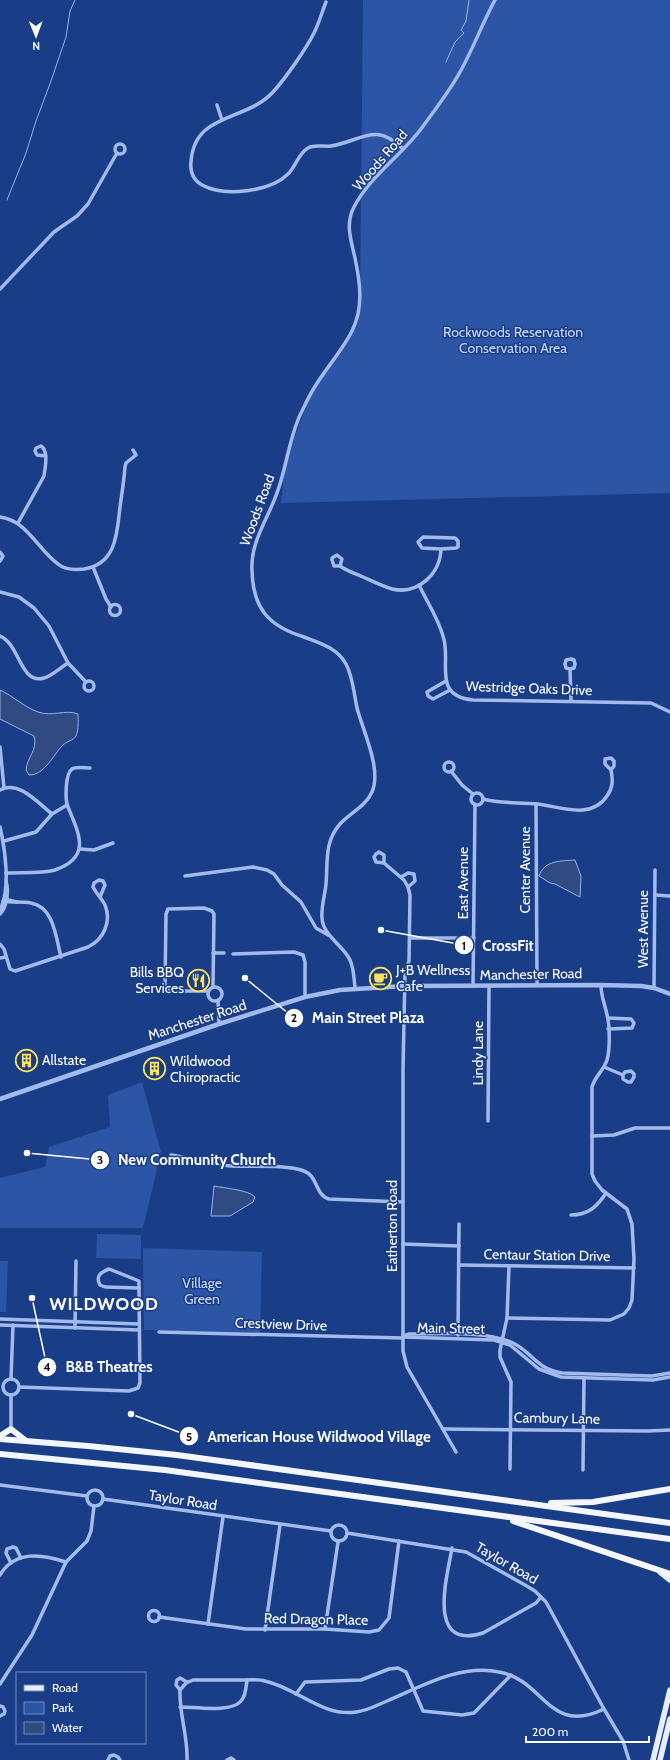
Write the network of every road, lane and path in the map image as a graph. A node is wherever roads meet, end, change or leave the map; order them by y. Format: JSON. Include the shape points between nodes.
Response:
{"nodes":[{"id":1,"x":495,"y":0,"type":"edge"},
{"id":2,"x":326,"y":2,"type":"dead end"},
{"id":3,"x":217,"y":104,"type":"dead end"},
{"id":4,"x":222,"y":120,"type":"junction"},
{"id":5,"x":403,"y":149,"type":"junction"},
{"id":6,"x":117,"y":153,"type":"dead end"},
{"id":7,"x":0,"y":289,"type":"edge"},
{"id":8,"x":133,"y":450,"type":"dead end"},
{"id":9,"x":46,"y":456,"type":"junction"},
{"id":10,"x":0,"y":517,"type":"edge"},
{"id":11,"x":18,"y":523,"type":"junction"},
{"id":12,"x":441,"y":549,"type":"junction"},
{"id":13,"x":0,"y":552,"type":"edge"},
{"id":14,"x":0,"y":561,"type":"edge"},
{"id":15,"x":340,"y":566,"type":"dead end"},
{"id":16,"x":93,"y":567,"type":"junction"},
{"id":17,"x":418,"y":585,"type":"junction"},
{"id":18,"x":0,"y":592,"type":"edge"},
{"id":19,"x":111,"y":607,"type":"dead end"},
{"id":20,"x":0,"y":636,"type":"edge"},
{"id":21,"x":68,"y":663,"type":"junction"},
{"id":22,"x":570,"y":669,"type":"dead end"},
{"id":23,"x":86,"y":682,"type":"dead end"},
{"id":24,"x":446,"y":682,"type":"junction"},
{"id":25,"x":450,"y":690,"type":"junction"},
{"id":26,"x":571,"y":701,"type":"junction"},
{"id":27,"x":670,"y":712,"type":"edge"},
{"id":28,"x":0,"y":747,"type":"edge"},
{"id":29,"x":90,"y":768,"type":"dead end"},
{"id":30,"x":611,"y":770,"type":"dead end"},
{"id":31,"x":451,"y":771,"type":"dead end"},
{"id":32,"x":2,"y":789,"type":"edge"},
{"id":33,"x":473,"y":794,"type":"junction"},
{"id":34,"x":483,"y":799,"type":"junction"},
{"id":35,"x":475,"y":804,"type":"junction"},
{"id":36,"x":536,"y":804,"type":"junction"},
{"id":37,"x":67,"y":806,"type":"junction"},
{"id":38,"x":52,"y":814,"type":"junction"},
{"id":39,"x":0,"y":826,"type":"edge"},
{"id":40,"x":4,"y":841,"type":"junction"},
{"id":41,"x":113,"y":843,"type":"dead end"},
{"id":42,"x":80,"y":849,"type":"junction"},
{"id":43,"x":384,"y":863,"type":"dead end"},
{"id":44,"x":655,"y":870,"type":"dead end"},
{"id":45,"x":6,"y":873,"type":"junction"},
{"id":46,"x":184,"y":876,"type":"dead end"},
{"id":47,"x":401,"y":877,"type":"junction"},
{"id":48,"x":408,"y":887,"type":"junction"},
{"id":49,"x":655,"y":895,"type":"junction"},
{"id":50,"x":670,"y":896,"type":"edge"},
{"id":51,"x":100,"y":897,"type":"junction"},
{"id":52,"x":5,"y":900,"type":"junction"},
{"id":53,"x":0,"y":910,"type":"edge"},
{"id":54,"x":0,"y":914,"type":"edge"},
{"id":55,"x":329,"y":936,"type":"junction"},
{"id":56,"x":410,"y":938,"type":"junction"},
{"id":57,"x":474,"y":938,"type":"junction"},
{"id":58,"x":0,"y":944,"type":"edge"},
{"id":59,"x":213,"y":953,"type":"junction"},
{"id":60,"x":224,"y":954,"type":"dead end"},
{"id":61,"x":233,"y":954,"type":"dead end"},
{"id":62,"x":6,"y":956,"type":"junction"},
{"id":63,"x":61,"y":957,"type":"junction"},
{"id":64,"x":0,"y":958,"type":"edge"},
{"id":65,"x":537,"y":985,"type":"junction"},
{"id":66,"x":601,"y":985,"type":"junction"},
{"id":67,"x":405,"y":986,"type":"junction"},
{"id":68,"x":473,"y":986,"type":"junction"},
{"id":69,"x":489,"y":986,"type":"junction"},
{"id":70,"x":213,"y":987,"type":"junction"},
{"id":71,"x":355,"y":988,"type":"junction"},
{"id":72,"x":654,"y":988,"type":"junction"},
{"id":73,"x":208,"y":991,"type":"junction"},
{"id":74,"x":670,"y":994,"type":"edge"},
{"id":75,"x":305,"y":997,"type":"junction"},
{"id":76,"x":218,"y":1000,"type":"junction"},
{"id":77,"x":608,"y":1018,"type":"junction"},
{"id":78,"x":219,"y":1024,"type":"junction"},
{"id":79,"x":608,"y":1029,"type":"junction"},
{"id":80,"x":604,"y":1067,"type":"junction"},
{"id":81,"x":623,"y":1075,"type":"dead end"},
{"id":82,"x":0,"y":1099,"type":"edge"},
{"id":83,"x":488,"y":1121,"type":"dead end"},
{"id":84,"x":670,"y":1128,"type":"edge"},
{"id":85,"x":592,"y":1136,"type":"junction"},
{"id":86,"x":171,"y":1154,"type":"dead end"},
{"id":87,"x":606,"y":1193,"type":"junction"},
{"id":88,"x":403,"y":1202,"type":"junction"},
{"id":89,"x":571,"y":1215,"type":"dead end"},
{"id":90,"x":459,"y":1224,"type":"dead end"},
{"id":91,"x":403,"y":1244,"type":"junction"},
{"id":92,"x":459,"y":1246,"type":"junction"},
{"id":93,"x":76,"y":1261,"type":"dead end"},
{"id":94,"x":459,"y":1265,"type":"junction"},
{"id":95,"x":509,"y":1266,"type":"junction"},
{"id":96,"x":634,"y":1268,"type":"junction"},
{"id":97,"x":139,"y":1288,"type":"junction"},
{"id":98,"x":507,"y":1318,"type":"junction"},
{"id":99,"x":0,"y":1319,"type":"edge"},
{"id":100,"x":13,"y":1320,"type":"junction"},
{"id":101,"x":74,"y":1322,"type":"junction"},
{"id":102,"x":139,"y":1324,"type":"junction"},
{"id":103,"x":0,"y":1325,"type":"edge"},
{"id":104,"x":13,"y":1326,"type":"junction"},
{"id":105,"x":75,"y":1328,"type":"junction"},
{"id":106,"x":139,"y":1330,"type":"junction"},
{"id":107,"x":159,"y":1332,"type":"dead end"},
{"id":108,"x":458,"y":1336,"type":"junction"},
{"id":109,"x":403,"y":1337,"type":"junction"},
{"id":110,"x":503,"y":1341,"type":"junction"},
{"id":111,"x":670,"y":1373,"type":"edge"},
{"id":112,"x":670,"y":1377,"type":"edge"},
{"id":113,"x":584,"y":1378,"type":"junction"},
{"id":114,"x":11,"y":1379,"type":"junction"},
{"id":115,"x":2,"y":1387,"type":"edge"},
{"id":116,"x":19,"y":1387,"type":"junction"},
{"id":117,"x":11,"y":1395,"type":"junction"},
{"id":118,"x":443,"y":1428,"type":"junction"},
{"id":119,"x":11,"y":1429,"type":"junction"},
{"id":120,"x":510,"y":1429,"type":"junction"},
{"id":121,"x":584,"y":1430,"type":"junction"},
{"id":122,"x":670,"y":1430,"type":"edge"},
{"id":123,"x":0,"y":1437,"type":"edge"},
{"id":124,"x":26,"y":1440,"type":"junction"},
{"id":125,"x":456,"y":1452,"type":"dead end"},
{"id":126,"x":0,"y":1454,"type":"edge"},
{"id":127,"x":510,"y":1469,"type":"dead end"},
{"id":128,"x":584,"y":1470,"type":"dead end"},
{"id":129,"x":0,"y":1485,"type":"edge"},
{"id":130,"x":670,"y":1489,"type":"edge"},
{"id":131,"x":87,"y":1496,"type":"junction"},
{"id":132,"x":103,"y":1499,"type":"junction"},
{"id":133,"x":532,"y":1504,"type":"junction"},
{"id":134,"x":94,"y":1506,"type":"junction"},
{"id":135,"x":494,"y":1515,"type":"junction"},
{"id":136,"x":223,"y":1517,"type":"junction"},
{"id":137,"x":670,"y":1523,"type":"edge"},
{"id":138,"x":280,"y":1524,"type":"junction"},
{"id":139,"x":331,"y":1531,"type":"junction"},
{"id":140,"x":348,"y":1533,"type":"junction"},
{"id":141,"x":670,"y":1539,"type":"edge"},
{"id":142,"x":399,"y":1541,"type":"junction"},
{"id":143,"x":338,"y":1542,"type":"junction"},
{"id":144,"x":452,"y":1548,"type":"junction"},
{"id":145,"x":22,"y":1558,"type":"junction"},
{"id":146,"x":66,"y":1562,"type":"junction"},
{"id":147,"x":11,"y":1563,"type":"junction"},
{"id":148,"x":658,"y":1571,"type":"junction"},
{"id":149,"x":670,"y":1574,"type":"edge"},
{"id":150,"x":0,"y":1575,"type":"edge"},
{"id":151,"x":670,"y":1580,"type":"edge"},
{"id":152,"x":540,"y":1598,"type":"junction"},
{"id":153,"x":159,"y":1617,"type":"dead end"},
{"id":154,"x":208,"y":1624,"type":"junction"},
{"id":155,"x":325,"y":1629,"type":"junction"},
{"id":156,"x":265,"y":1630,"type":"junction"},
{"id":157,"x":512,"y":1675,"type":"junction"},
{"id":158,"x":247,"y":1680,"type":"junction"},
{"id":159,"x":187,"y":1682,"type":"junction"},
{"id":160,"x":0,"y":1684,"type":"edge"},
{"id":161,"x":180,"y":1690,"type":"junction"},
{"id":162,"x":414,"y":1690,"type":"junction"},
{"id":163,"x":670,"y":1690,"type":"edge"},
{"id":164,"x":296,"y":1694,"type":"junction"},
{"id":165,"x":0,"y":1706,"type":"edge"},
{"id":166,"x":180,"y":1707,"type":"junction"},
{"id":167,"x":604,"y":1709,"type":"junction"},
{"id":168,"x":0,"y":1716,"type":"edge"},
{"id":169,"x":670,"y":1721,"type":"edge"},
{"id":170,"x":108,"y":1760,"type":"edge"},
{"id":171,"x":120,"y":1760,"type":"edge"},
{"id":172,"x":187,"y":1760,"type":"edge"},
{"id":173,"x":227,"y":1760,"type":"edge"},
{"id":174,"x":234,"y":1760,"type":"edge"},
{"id":175,"x":629,"y":1760,"type":"edge"},
{"id":176,"x":653,"y":1760,"type":"edge"},
{"id":177,"x":660,"y":1760,"type":"edge"}],
"edges":[{"from":1,"to":5,"type":"street","name":"Woods Road","via":[[459,74],[419,132]]},
{"from":2,"to":4,"type":"street","via":[[312,36],[274,92],[263,101]]},
{"from":3,"to":4,"type":"street"},
{"from":4,"to":5,"type":"street","via":[[207,127],[200,135],[192,151],[191,163],[196,181],[218,190],[247,191],[277,182],[289,173],[303,151],[311,146],[330,146],[362,136],[382,134]]},
{"from":5,"to":55,"type":"street","name":"Woods Road","via":[[381,171],[354,208],[349,227],[359,283],[358,315],[352,331],[314,388],[299,416],[279,490],[251,558],[254,593],[266,617],[290,632],[324,644],[345,662],[371,752],[374,788],[368,798],[340,824],[328,846],[321,920]]},
{"from":6,"to":7,"type":"street","via":[[82,212],[54,232]]},
{"from":8,"to":16,"type":"street","via":[[136,454],[125,467],[115,544],[105,558]]},
{"from":9,"to":9,"type":"street","via":[[38,456],[36,448],[43,446]]},
{"from":9,"to":11,"type":"street","via":[[44,476]]},
{"from":10,"to":11,"type":"street"},
{"from":11,"to":16,"type":"street","via":[[46,555],[63,568]]},
{"from":12,"to":12,"type":"street","via":[[456,548],[458,541],[455,538],[423,537],[418,542],[422,548]]},
{"from":12,"to":17,"type":"street","via":[[433,574]]},
{"from":13,"to":14,"type":"street","via":[[3,556]]},
{"from":15,"to":17,"type":"street","via":[[392,589],[403,590]]},
{"from":16,"to":19,"type":"street"},
{"from":17,"to":24,"type":"street","name":"Westridge Oaks Drive","via":[[444,637]]},
{"from":18,"to":21,"type":"street","via":[[19,597],[37,611],[49,626]]},
{"from":20,"to":21,"type":"street","via":[[12,645],[27,674],[34,678],[45,678]]},
{"from":21,"to":23,"type":"street"},
{"from":22,"to":26,"type":"street"},
{"from":24,"to":25,"type":"street","name":"Westridge Oaks Drive"},
{"from":24,"to":25,"type":"street","via":[[429,690],[428,696],[433,699]]},
{"from":25,"to":26,"type":"street","name":"Westridge Oaks Drive","via":[[460,697],[473,700]]},
{"from":26,"to":27,"type":"street","name":"Westridge Oaks Drive","via":[[651,703]]},
{"from":28,"to":32,"type":"street"},
{"from":29,"to":37,"type":"street","via":[[75,768],[68,773]]},
{"from":30,"to":36,"type":"street","via":[[613,784],[610,792],[596,807],[579,811]]},
{"from":31,"to":33,"type":"street"},
{"from":32,"to":38,"type":"street","via":[[13,787],[20,790]]},
{"from":33,"to":34,"type":"street","via":[[480,794]]},
{"from":33,"to":35,"type":"street","name":"East Avenue","via":[[471,800]]},
{"from":34,"to":35,"type":"street","via":[[480,804]]},
{"from":34,"to":36,"type":"street","via":[[502,803]]},
{"from":35,"to":57,"type":"street","name":"East Avenue"},
{"from":36,"to":65,"type":"street","name":"Center Avenue"},
{"from":37,"to":38,"type":"street"},
{"from":37,"to":42,"type":"street","via":[[80,837]]},
{"from":38,"to":40,"type":"street","via":[[36,832]]},
{"from":39,"to":40,"type":"street"},
{"from":40,"to":45,"type":"street"},
{"from":41,"to":42,"type":"street","via":[[94,850]]},
{"from":42,"to":45,"type":"street","via":[[71,862],[55,870]]},
{"from":43,"to":47,"type":"street"},
{"from":44,"to":49,"type":"street","name":"West Avenue"},
{"from":45,"to":52,"type":"street"},
{"from":46,"to":55,"type":"street","via":[[253,867],[267,870],[301,902],[316,928]]},
{"from":47,"to":48,"type":"street"},
{"from":47,"to":48,"type":"street","name":"Eatherton Road","via":[[408,873],[414,874],[414,881]]},
{"from":48,"to":56,"type":"street","name":"Eatherton Road"},
{"from":49,"to":50,"type":"street"},
{"from":49,"to":72,"type":"street","name":"West Avenue"},
{"from":51,"to":51,"type":"street","via":[[93,887],[99,880],[105,885]]},
{"from":51,"to":63,"type":"street","via":[[107,912],[107,924],[103,934],[94,945]]},
{"from":52,"to":53,"type":"street"},
{"from":52,"to":54,"type":"street"},
{"from":52,"to":63,"type":"street","via":[[37,904],[46,910]]},
{"from":55,"to":71,"type":"street","name":"Woods Road","via":[[349,958]]},
{"from":56,"to":57,"type":"street"},
{"from":56,"to":67,"type":"street","name":"Eatherton Road"},
{"from":57,"to":68,"type":"street","name":"East Avenue"},
{"from":58,"to":62,"type":"street","via":[[4,947]]},
{"from":59,"to":60,"type":"street"},
{"from":59,"to":70,"type":"street"},
{"from":59,"to":73,"type":"street","via":[[212,911],[204,908],[168,909],[165,987],[172,991]]},
{"from":61,"to":75,"type":"street","via":[[294,952],[303,955],[306,962]]},
{"from":62,"to":63,"type":"street","via":[[10,969],[15,972]]},
{"from":62,"to":64,"type":"street"},
{"from":65,"to":66,"type":"street","name":"Manchester Road"},
{"from":65,"to":69,"type":"street","name":"Manchester Road"},
{"from":66,"to":72,"type":"street","name":"Manchester Road"},
{"from":66,"to":77,"type":"street","via":[[601,998]]},
{"from":67,"to":68,"type":"street","name":"Manchester Road"},
{"from":67,"to":71,"type":"street","name":"Manchester Road"},
{"from":67,"to":88,"type":"street","name":"Eatherton Road"},
{"from":68,"to":69,"type":"street","name":"Manchester Road"},
{"from":69,"to":83,"type":"street","name":"Lindy Lane"},
{"from":70,"to":73,"type":"street"},
{"from":70,"to":76,"type":"street","via":[[222,993]]},
{"from":71,"to":75,"type":"street","name":"Manchester Road"},
{"from":72,"to":74,"type":"street","name":"Manchester Road"},
{"from":73,"to":76,"type":"street","via":[[210,999]]},
{"from":75,"to":78,"type":"street","name":"Manchester Road"},
{"from":76,"to":78,"type":"street"},
{"from":77,"to":79,"type":"street"},
{"from":77,"to":79,"type":"street","via":[[631,1019],[634,1024],[630,1029]]},
{"from":78,"to":82,"type":"street","name":"Manchester Road"},
{"from":79,"to":80,"type":"street","via":[[608,1057]]},
{"from":80,"to":81,"type":"street"},
{"from":80,"to":85,"type":"street","via":[[595,1078],[592,1087]]},
{"from":84,"to":85,"type":"street","via":[[635,1128],[614,1135]]},
{"from":85,"to":87,"type":"street","via":[[592,1174],[599,1187]]},
{"from":86,"to":88,"type":"street","via":[[229,1166],[276,1167],[305,1171],[312,1176],[319,1192],[329,1199]]},
{"from":87,"to":89,"type":"street","via":[[592,1210]]},
{"from":87,"to":96,"type":"street","via":[[623,1205],[631,1218]]},
{"from":88,"to":91,"type":"street","name":"Eatherton Road"},
{"from":90,"to":92,"type":"street"},
{"from":91,"to":92,"type":"street"},
{"from":91,"to":109,"type":"street","name":"Eatherton Road"},
{"from":92,"to":94,"type":"street"},
{"from":93,"to":101,"type":"street"},
{"from":94,"to":95,"type":"street","name":"Centaur Station Drive"},
{"from":94,"to":108,"type":"street"},
{"from":95,"to":96,"type":"street","name":"Centaur Station Drive"},
{"from":95,"to":98,"type":"street"},
{"from":96,"to":98,"type":"street","via":[[632,1300],[629,1308],[620,1317],[606,1320]]},
{"from":97,"to":97,"type":"street","via":[[139,1281],[109,1269],[99,1275],[100,1285]]},
{"from":97,"to":102,"type":"street"},
{"from":98,"to":110,"type":"street"},
{"from":99,"to":100,"type":"street"},
{"from":100,"to":101,"type":"street"},
{"from":100,"to":104,"type":"street"},
{"from":101,"to":102,"type":"street"},
{"from":101,"to":105,"type":"street"},
{"from":102,"to":106,"type":"street"},
{"from":103,"to":104,"type":"street"},
{"from":104,"to":105,"type":"street"},
{"from":104,"to":114,"type":"street"},
{"from":105,"to":106,"type":"street"},
{"from":106,"to":116,"type":"street","via":[[139,1386],[136,1389],[129,1391]]},
{"from":107,"to":109,"type":"street","name":"Crestview Drive"},
{"from":108,"to":109,"type":"street","name":"Main Street"},
{"from":108,"to":110,"type":"street","name":"Main Street"},
{"from":109,"to":118,"type":"street","name":"Eatherton Road","via":[[407,1366]]},
{"from":110,"to":111,"type":"street","name":"Main Street","via":[[518,1345],[538,1364],[555,1372],[652,1376]]},
{"from":110,"to":113,"type":"street","name":"Main Street","via":[[546,1373],[561,1377]]},
{"from":110,"to":120,"type":"street","via":[[500,1357],[511,1382]]},
{"from":112,"to":113,"type":"street","name":"Main Street","via":[[653,1380]]},
{"from":113,"to":121,"type":"street"},
{"from":114,"to":115,"type":"street","via":[[6,1380]]},
{"from":114,"to":116,"type":"street","via":[[17,1381]]},
{"from":115,"to":117,"type":"street","via":[[5,1393]]},
{"from":116,"to":117,"type":"street","via":[[17,1393]]},
{"from":117,"to":119,"type":"street"},
{"from":118,"to":120,"type":"street","name":"Cambury Lane"},
{"from":118,"to":125,"type":"street","name":"Eatherton Road"},
{"from":119,"to":123,"type":"highway"},
{"from":119,"to":124,"type":"highway"},
{"from":120,"to":121,"type":"street","name":"Cambury Lane"},
{"from":120,"to":127,"type":"street"},
{"from":121,"to":122,"type":"street","name":"Cambury Lane"},
{"from":121,"to":128,"type":"street"},
{"from":123,"to":124,"type":"highway"},
{"from":124,"to":133,"type":"highway","via":[[199,1458]]},
{"from":126,"to":135,"type":"highway","via":[[165,1470]]},
{"from":129,"to":131,"type":"street","name":"Taylor Road"},
{"from":130,"to":133,"type":"highway","via":[[593,1502]]},
{"from":131,"to":132,"type":"street","name":"Taylor Road","via":[[96,1490],[102,1494]]},
{"from":131,"to":134,"type":"street","via":[[88,1503]]},
{"from":132,"to":134,"type":"street","via":[[100,1504]]},
{"from":132,"to":136,"type":"street","name":"Taylor Road"},
{"from":133,"to":137,"type":"highway"},
{"from":134,"to":146,"type":"street","via":[[91,1531],[87,1540]]},
{"from":135,"to":141,"type":"highway"},
{"from":135,"to":148,"type":"highway"},
{"from":136,"to":138,"type":"street","name":"Taylor Road"},
{"from":136,"to":154,"type":"street"},
{"from":138,"to":139,"type":"street","name":"Taylor Road"},
{"from":138,"to":156,"type":"street"},
{"from":139,"to":140,"type":"street","name":"Taylor Road","via":[[340,1525],[345,1527]]},
{"from":139,"to":143,"type":"street","via":[[332,1538]]},
{"from":140,"to":142,"type":"street","name":"Taylor Road"},
{"from":140,"to":143,"type":"street","via":[[345,1540]]},
{"from":142,"to":144,"type":"street","name":"Taylor Road"},
{"from":142,"to":155,"type":"street","name":"Red Dragon Place","via":[[385,1624],[379,1630],[369,1632]]},
{"from":143,"to":155,"type":"street"},
{"from":144,"to":152,"type":"street","name":"Taylor Road","via":[[466,1552],[525,1585]]},
{"from":144,"to":152,"type":"street","via":[[443,1606],[445,1619],[454,1632],[463,1636],[483,1634],[539,1602]]},
{"from":145,"to":146,"type":"street","via":[[45,1556]]},
{"from":145,"to":147,"type":"street"},
{"from":145,"to":147,"type":"street","via":[[16,1548],[10,1547],[6,1553]]},
{"from":146,"to":160,"type":"street","via":[[32,1635]]},
{"from":147,"to":150,"type":"street"},
{"from":148,"to":149,"type":"highway"},
{"from":148,"to":151,"type":"main road"},
{"from":152,"to":167,"type":"street","name":"Taylor Road","via":[[552,1614]]},
{"from":153,"to":154,"type":"street","name":"Red Dragon Place"},
{"from":154,"to":156,"type":"street","name":"Red Dragon Place"},
{"from":155,"to":156,"type":"street","name":"Red Dragon Place"},
{"from":157,"to":162,"type":"street","via":[[498,1671],[467,1670]]},
{"from":157,"to":162,"type":"street","via":[[474,1712],[466,1715],[425,1712],[421,1709]]},
{"from":157,"to":167,"type":"street","via":[[526,1683],[560,1713],[581,1717]]},
{"from":158,"to":159,"type":"street"},
{"from":158,"to":164,"type":"street","via":[[265,1681]]},
{"from":158,"to":166,"type":"street","via":[[244,1696],[235,1706]]},
{"from":159,"to":161,"type":"street"},
{"from":159,"to":161,"type":"street","via":[[180,1678],[177,1680],[176,1684]]},
{"from":161,"to":166,"type":"street"},
{"from":162,"to":164,"type":"street","via":[[363,1711],[342,1713]]},
{"from":162,"to":164,"type":"street","via":[[406,1672],[395,1668],[361,1680],[305,1682]]},
{"from":163,"to":176,"type":"main road"},
{"from":165,"to":168,"type":"street","via":[[5,1711]]},
{"from":166,"to":172,"type":"street","via":[[188,1749]]},
{"from":167,"to":175,"type":"street","name":"Taylor Road","via":[[623,1741]]},
{"from":169,"to":177,"type":"main road"},
{"from":170,"to":171,"type":"street","via":[[114,1755]]},
{"from":173,"to":174,"type":"street"}]}
